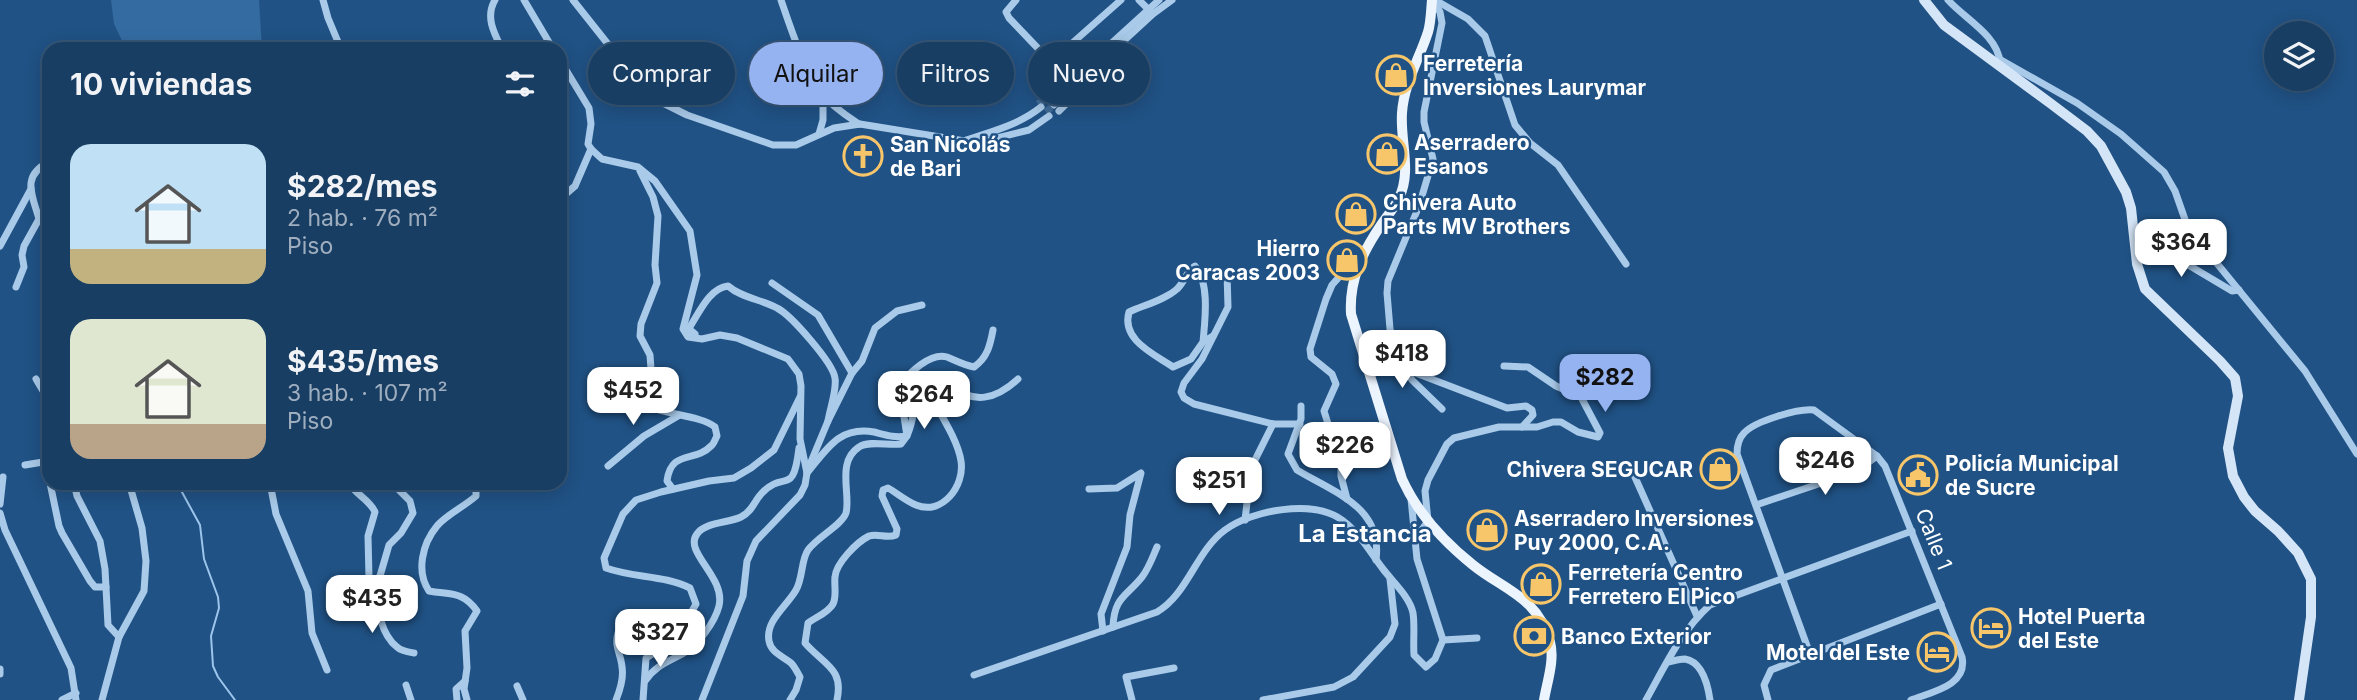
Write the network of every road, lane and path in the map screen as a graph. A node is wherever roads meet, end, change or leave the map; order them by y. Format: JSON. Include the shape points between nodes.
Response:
{"nodes":[{"id":1,"x":323,"y":0,"type":"edge"},
{"id":2,"x":495,"y":0,"type":"edge"},
{"id":3,"x":524,"y":0,"type":"edge"},
{"id":4,"x":573,"y":0,"type":"edge"},
{"id":5,"x":782,"y":0,"type":"edge"},
{"id":6,"x":1016,"y":0,"type":"edge"},
{"id":7,"x":1121,"y":0,"type":"edge"},
{"id":8,"x":1139,"y":0,"type":"edge"},
{"id":9,"x":1159,"y":0,"type":"edge"},
{"id":10,"x":1172,"y":0,"type":"edge"},
{"id":11,"x":1433,"y":0,"type":"edge"},
{"id":12,"x":1924,"y":0,"type":"edge"},
{"id":13,"x":1948,"y":0,"type":"edge"},
{"id":14,"x":1150,"y":11,"type":"junction"},
{"id":15,"x":338,"y":42,"type":"edge"},
{"id":16,"x":499,"y":42,"type":"edge"},
{"id":17,"x":549,"y":42,"type":"edge"},
{"id":18,"x":797,"y":42,"type":"edge"},
{"id":19,"x":1033,"y":42,"type":"edge"},
{"id":20,"x":1073,"y":42,"type":"edge"},
{"id":21,"x":1117,"y":42,"type":"edge"},
{"id":22,"x":2000,"y":63,"type":"junction"},
{"id":23,"x":567,"y":72,"type":"edge"},
{"id":24,"x":1070,"y":87,"type":"joint"},
{"id":25,"x":823,"y":105,"type":"edge"},
{"id":26,"x":834,"y":105,"type":"edge"},
{"id":27,"x":860,"y":124,"type":"junction"},
{"id":28,"x":819,"y":134,"type":"junction"},
{"id":29,"x":962,"y":141,"type":"junction"},
{"id":30,"x":592,"y":149,"type":"junction"},
{"id":31,"x":42,"y":167,"type":"edge"},
{"id":32,"x":638,"y":167,"type":"junction"},
{"id":33,"x":31,"y":189,"type":"junction"},
{"id":34,"x":567,"y":193,"type":"edge"},
{"id":35,"x":2186,"y":225,"type":"junction"},
{"id":36,"x":1369,"y":243,"type":"junction"},
{"id":37,"x":0,"y":246,"type":"edge"},
{"id":38,"x":1626,"y":264,"type":"dead end"},
{"id":39,"x":1227,"y":273,"type":"dead end"},
{"id":40,"x":772,"y":283,"type":"dead end"},
{"id":41,"x":16,"y":287,"type":"dead end"},
{"id":42,"x":2239,"y":289,"type":"junction"},
{"id":43,"x":922,"y":305,"type":"dead end"},
{"id":44,"x":993,"y":330,"type":"dead end"},
{"id":45,"x":695,"y":335,"type":"dead end"},
{"id":46,"x":1213,"y":336,"type":"junction"},
{"id":47,"x":1203,"y":342,"type":"junction"},
{"id":48,"x":1395,"y":349,"type":"junction"},
{"id":49,"x":1504,"y":366,"type":"dead end"},
{"id":50,"x":852,"y":373,"type":"junction"},
{"id":51,"x":36,"y":379,"type":"dead end"},
{"id":52,"x":1018,"y":379,"type":"dead end"},
{"id":53,"x":42,"y":389,"type":"edge"},
{"id":54,"x":929,"y":393,"type":"junction"},
{"id":55,"x":802,"y":395,"type":"junction"},
{"id":56,"x":1301,"y":407,"type":"dead end"},
{"id":57,"x":1441,"y":409,"type":"dead end"},
{"id":58,"x":678,"y":416,"type":"junction"},
{"id":59,"x":828,"y":421,"type":"junction"},
{"id":60,"x":1273,"y":424,"type":"junction"},
{"id":61,"x":1300,"y":424,"type":"junction"},
{"id":62,"x":1522,"y":427,"type":"junction"},
{"id":63,"x":907,"y":436,"type":"junction"},
{"id":64,"x":800,"y":439,"type":"junction"},
{"id":65,"x":2357,"y":454,"type":"edge"},
{"id":66,"x":1877,"y":456,"type":"junction"},
{"id":67,"x":42,"y":462,"type":"edge"},
{"id":68,"x":25,"y":465,"type":"dead end"},
{"id":69,"x":608,"y":466,"type":"dead end"},
{"id":70,"x":807,"y":473,"type":"junction"},
{"id":71,"x":1634,"y":475,"type":"dead end"},
{"id":72,"x":3,"y":477,"type":"dead end"},
{"id":73,"x":673,"y":489,"type":"junction"},
{"id":74,"x":1089,"y":489,"type":"dead end"},
{"id":75,"x":51,"y":490,"type":"edge"},
{"id":76,"x":76,"y":490,"type":"edge"},
{"id":77,"x":131,"y":490,"type":"edge"},
{"id":78,"x":271,"y":490,"type":"edge"},
{"id":79,"x":354,"y":490,"type":"edge"},
{"id":80,"x":399,"y":490,"type":"edge"},
{"id":81,"x":476,"y":490,"type":"edge"},
{"id":82,"x":1346,"y":499,"type":"junction"},
{"id":83,"x":1411,"y":499,"type":"junction"},
{"id":84,"x":0,"y":504,"type":"edge"},
{"id":85,"x":1756,"y":505,"type":"junction"},
{"id":86,"x":0,"y":513,"type":"edge"},
{"id":87,"x":1245,"y":520,"type":"junction"},
{"id":88,"x":1429,"y":521,"type":"junction"},
{"id":89,"x":1912,"y":531,"type":"junction"},
{"id":90,"x":1416,"y":538,"type":"junction"},
{"id":91,"x":1157,"y":547,"type":"dead end"},
{"id":92,"x":1376,"y":560,"type":"junction"},
{"id":93,"x":1390,"y":578,"type":"junction"},
{"id":94,"x":1782,"y":578,"type":"junction"},
{"id":95,"x":374,"y":582,"type":"junction"},
{"id":96,"x":106,"y":587,"type":"junction"},
{"id":97,"x":1941,"y":604,"type":"junction"},
{"id":98,"x":1697,"y":616,"type":"junction"},
{"id":99,"x":1113,"y":628,"type":"junction"},
{"id":100,"x":1103,"y":631,"type":"junction"},
{"id":101,"x":119,"y":637,"type":"junction"},
{"id":102,"x":1477,"y":638,"type":"dead end"},
{"id":103,"x":676,"y":639,"type":"junction"},
{"id":104,"x":1443,"y":640,"type":"junction"},
{"id":105,"x":414,"y":653,"type":"dead end"},
{"id":106,"x":1810,"y":654,"type":"junction"},
{"id":107,"x":1668,"y":662,"type":"junction"},
{"id":108,"x":1174,"y":668,"type":"dead end"},
{"id":109,"x":327,"y":670,"type":"dead end"},
{"id":110,"x":974,"y":675,"type":"dead end"},
{"id":111,"x":465,"y":681,"type":"junction"},
{"id":112,"x":645,"y":681,"type":"junction"},
{"id":113,"x":405,"y":685,"type":"dead end"},
{"id":114,"x":517,"y":686,"type":"dead end"},
{"id":115,"x":76,"y":696,"type":"edge"},
{"id":116,"x":62,"y":700,"type":"edge"},
{"id":117,"x":102,"y":700,"type":"edge"},
{"id":118,"x":411,"y":700,"type":"edge"},
{"id":119,"x":457,"y":700,"type":"edge"},
{"id":120,"x":467,"y":700,"type":"edge"},
{"id":121,"x":523,"y":700,"type":"edge"},
{"id":122,"x":616,"y":700,"type":"edge"},
{"id":123,"x":643,"y":700,"type":"edge"},
{"id":124,"x":702,"y":700,"type":"edge"},
{"id":125,"x":790,"y":700,"type":"edge"},
{"id":126,"x":836,"y":700,"type":"edge"},
{"id":127,"x":1132,"y":700,"type":"edge"},
{"id":128,"x":1263,"y":700,"type":"edge"},
{"id":129,"x":1544,"y":700,"type":"edge"},
{"id":130,"x":1646,"y":700,"type":"edge"},
{"id":131,"x":1710,"y":700,"type":"edge"},
{"id":132,"x":1768,"y":700,"type":"edge"},
{"id":133,"x":1911,"y":700,"type":"edge"},
{"id":134,"x":2299,"y":700,"type":"edge"}],
"edges":[{"from":1,"to":15,"type":"street"},
{"from":2,"to":16,"type":"street","via":[[490,18]]},
{"from":3,"to":17,"type":"street"},
{"from":4,"to":28,"type":"street","via":[[628,69],[665,105],[773,145],[796,145]]},
{"from":5,"to":18,"type":"street"},
{"from":6,"to":19,"type":"street","via":[[1006,12]]},
{"from":7,"to":20,"type":"street"},
{"from":8,"to":14,"type":"street"},
{"from":9,"to":14,"type":"street"},
{"from":10,"to":14,"type":"street"},
{"from":11,"to":36,"type":"main road","via":[[1429,30],[1403,99],[1403,184],[1399,198]]},
{"from":11,"to":38,"type":"street","via":[[1468,19],[1485,36],[1516,125],[1558,165]]},
{"from":11,"to":48,"type":"street","via":[[1441,23],[1424,122],[1433,159],[1388,281]]},
{"from":12,"to":22,"type":"main road","via":[[1944,25]]},
{"from":13,"to":22,"type":"street","via":[[1993,44]]},
{"from":14,"to":21,"type":"street"},
{"from":22,"to":35,"type":"street","via":[[2077,103],[2142,152],[2169,178]]},
{"from":22,"to":134,"type":"main road","via":[[2101,146],[2131,208],[2137,264],[2145,289],[2235,378],[2238,396],[2228,448],[2233,476],[2255,511],[2298,553],[2311,579],[2311,617]]},
{"from":23,"to":30,"type":"street","via":[[589,108]]},
{"from":24,"to":24,"type":"street","via":[[1069,101],[1053,104]]},
{"from":25,"to":28,"type":"street"},
{"from":26,"to":27,"type":"street"},
{"from":27,"to":28,"type":"street"},
{"from":27,"to":29,"type":"street"},
{"from":29,"to":29,"type":"street","via":[[998,130],[1045,111],[1024,130],[985,142]]},
{"from":30,"to":32,"type":"street","via":[[602,159]]},
{"from":30,"to":34,"type":"street","via":[[575,186]]},
{"from":31,"to":33,"type":"street","via":[[34,172]]},
{"from":32,"to":55,"type":"street","via":[[655,181],[690,232],[697,275],[683,329],[688,337],[737,338],[788,359],[799,374]]},
{"from":32,"to":58,"type":"street","via":[[658,216],[657,283],[640,336],[650,355],[646,386],[656,409]]},
{"from":33,"to":37,"type":"street"},
{"from":33,"to":41,"type":"street","via":[[40,219],[24,246],[24,267]]},
{"from":35,"to":42,"type":"street"},
{"from":35,"to":42,"type":"street","via":[[2179,238],[2185,263],[2232,291]]},
{"from":36,"to":82,"type":"street","via":[[1332,285],[1310,349],[1311,357],[1332,374],[1336,384],[1324,411],[1342,465]]},
{"from":36,"to":83,"type":"main road","via":[[1353,277],[1351,314]]},
{"from":39,"to":46,"type":"street","via":[[1228,307]]},
{"from":40,"to":50,"type":"street","via":[[818,315]]},
{"from":42,"to":65,"type":"street","via":[[2305,371]]},
{"from":43,"to":50,"type":"street","via":[[897,311],[875,328]]},
{"from":44,"to":63,"type":"street","via":[[989,351],[974,367],[935,357],[899,385]]},
{"from":45,"to":59,"type":"street","via":[[691,325],[720,287],[777,308],[831,368],[835,379]]},
{"from":46,"to":47,"type":"street"},
{"from":46,"to":60,"type":"street","via":[[1184,383],[1184,398]]},
{"from":47,"to":47,"type":"street","via":[[1195,356],[1174,367],[1140,345],[1126,322],[1129,312],[1178,288],[1195,266],[1204,289]]},
{"from":48,"to":57,"type":"street","via":[[1412,380]]},
{"from":48,"to":62,"type":"street","via":[[1413,372],[1429,380],[1507,408],[1526,406],[1532,410],[1531,419]]},
{"from":49,"to":62,"type":"street","via":[[1528,367],[1581,397],[1600,433],[1598,437],[1578,432],[1561,422]]},
{"from":50,"to":59,"type":"street"},
{"from":51,"to":53,"type":"street"},
{"from":52,"to":54,"type":"street","via":[[1001,393],[987,397],[959,394],[949,386]]},
{"from":54,"to":63,"type":"street","via":[[916,398]]},
{"from":54,"to":126,"type":"street","via":[[961,461],[960,484],[934,507],[917,506],[888,488],[883,490],[896,535],[872,535],[835,573],[835,601],[808,623],[805,643],[838,677]]},
{"from":55,"to":64,"type":"street"},
{"from":55,"to":73,"type":"street","via":[[774,450],[751,468],[734,478]]},
{"from":56,"to":61,"type":"street"},
{"from":58,"to":69,"type":"street"},
{"from":58,"to":73,"type":"street","via":[[707,420],[715,426],[717,436],[710,447],[677,460],[668,471],[667,481]]},
{"from":59,"to":70,"type":"street"},
{"from":60,"to":61,"type":"street"},
{"from":60,"to":87,"type":"street","via":[[1251,468]]},
{"from":61,"to":82,"type":"street","via":[[1288,454],[1293,465]]},
{"from":62,"to":88,"type":"street","via":[[1499,427],[1454,438],[1447,444],[1425,491]]},
{"from":63,"to":70,"type":"street","via":[[846,432]]},
{"from":63,"to":125,"type":"street","via":[[901,444],[870,444],[854,452],[844,480],[848,503],[844,519],[806,552],[796,591],[771,626],[769,642],[774,651],[794,665],[800,677]]},
{"from":64,"to":70,"type":"street"},
{"from":64,"to":112,"type":"street","via":[[791,480],[762,492],[753,509],[742,516],[696,534],[694,551],[720,588],[719,607],[704,634],[686,652],[652,670]]},
{"from":66,"to":85,"type":"street","via":[[1857,471]]},
{"from":66,"to":85,"type":"street","name":"Calle 1","via":[[1814,410],[1754,425],[1743,433],[1737,454]]},
{"from":66,"to":89,"type":"street","name":"Calle 1"},
{"from":67,"to":68,"type":"street"},
{"from":70,"to":124,"type":"street","via":[[800,495],[751,550],[743,596]]},
{"from":71,"to":98,"type":"street"},
{"from":72,"to":84,"type":"street"},
{"from":73,"to":103,"type":"street","via":[[636,500],[623,513],[604,558],[606,568],[619,573],[676,581],[690,588],[696,604]]},
{"from":74,"to":100,"type":"street","via":[[1117,488],[1141,473],[1127,547],[1103,604]]},
{"from":75,"to":96,"type":"street","via":[[62,533],[90,581],[95,587]]},
{"from":76,"to":96,"type":"street","via":[[100,541]]},
{"from":77,"to":101,"type":"street","via":[[142,527],[144,591]]},
{"from":78,"to":109,"type":"street","via":[[276,514],[308,591],[312,633]]},
{"from":79,"to":95,"type":"street","via":[[375,512],[368,536],[369,578]]},
{"from":80,"to":95,"type":"street","via":[[410,501],[413,513],[389,545]]},
{"from":81,"to":111,"type":"street","via":[[477,496],[439,524],[421,564],[422,580],[429,591],[460,594],[477,611],[465,631]]},
{"from":82,"to":92,"type":"street","via":[[1373,525]]},
{"from":83,"to":88,"type":"main road"},
{"from":83,"to":90,"type":"street"},
{"from":85,"to":94,"type":"street","name":"Calle 1"},
{"from":86,"to":115,"type":"street","via":[[71,668]]},
{"from":87,"to":92,"type":"street","via":[[1293,508],[1320,510],[1353,530]]},
{"from":87,"to":99,"type":"street","via":[[1213,541],[1168,605]]},
{"from":88,"to":90,"type":"street"},
{"from":88,"to":129,"type":"main road","via":[[1439,536],[1475,567],[1527,600],[1537,615],[1552,654]]},
{"from":89,"to":94,"type":"street"},
{"from":89,"to":97,"type":"street","name":"Calle 1"},
{"from":90,"to":104,"type":"street","via":[[1417,558]]},
{"from":91,"to":99,"type":"street","via":[[1142,576],[1117,604]]},
{"from":92,"to":93,"type":"street"},
{"from":93,"to":104,"type":"street","via":[[1412,611],[1414,655],[1419,662],[1430,665]]},
{"from":93,"to":128,"type":"street","via":[[1395,624],[1390,637],[1353,677],[1334,687]]},
{"from":94,"to":98,"type":"street","via":[[1710,605]]},
{"from":94,"to":106,"type":"street","name":"Calle 1"},
{"from":95,"to":105,"type":"street","via":[[383,627],[395,646]]},
{"from":96,"to":101,"type":"street","via":[[108,625]]},
{"from":97,"to":106,"type":"street"},
{"from":97,"to":133,"type":"street","name":"Calle 1","via":[[1964,664],[1954,682]]},
{"from":98,"to":107,"type":"street"},
{"from":99,"to":100,"type":"street"},
{"from":100,"to":110,"type":"street"},
{"from":101,"to":117,"type":"street"},
{"from":102,"to":104,"type":"street"},
{"from":103,"to":112,"type":"street","via":[[646,658]]},
{"from":103,"to":122,"type":"street","via":[[659,640],[628,628],[618,634],[615,643],[623,667]]},
{"from":106,"to":132,"type":"street","via":[[1772,670],[1764,685]]},
{"from":107,"to":130,"type":"street"},
{"from":107,"to":131,"type":"street","via":[[1692,662],[1703,673]]},
{"from":108,"to":127,"type":"street","via":[[1126,677]]},
{"from":111,"to":119,"type":"street","via":[[456,689]]},
{"from":111,"to":120,"type":"street"},
{"from":112,"to":123,"type":"street"},
{"from":113,"to":118,"type":"street"},
{"from":114,"to":121,"type":"street"},
{"from":115,"to":116,"type":"street"}]}
